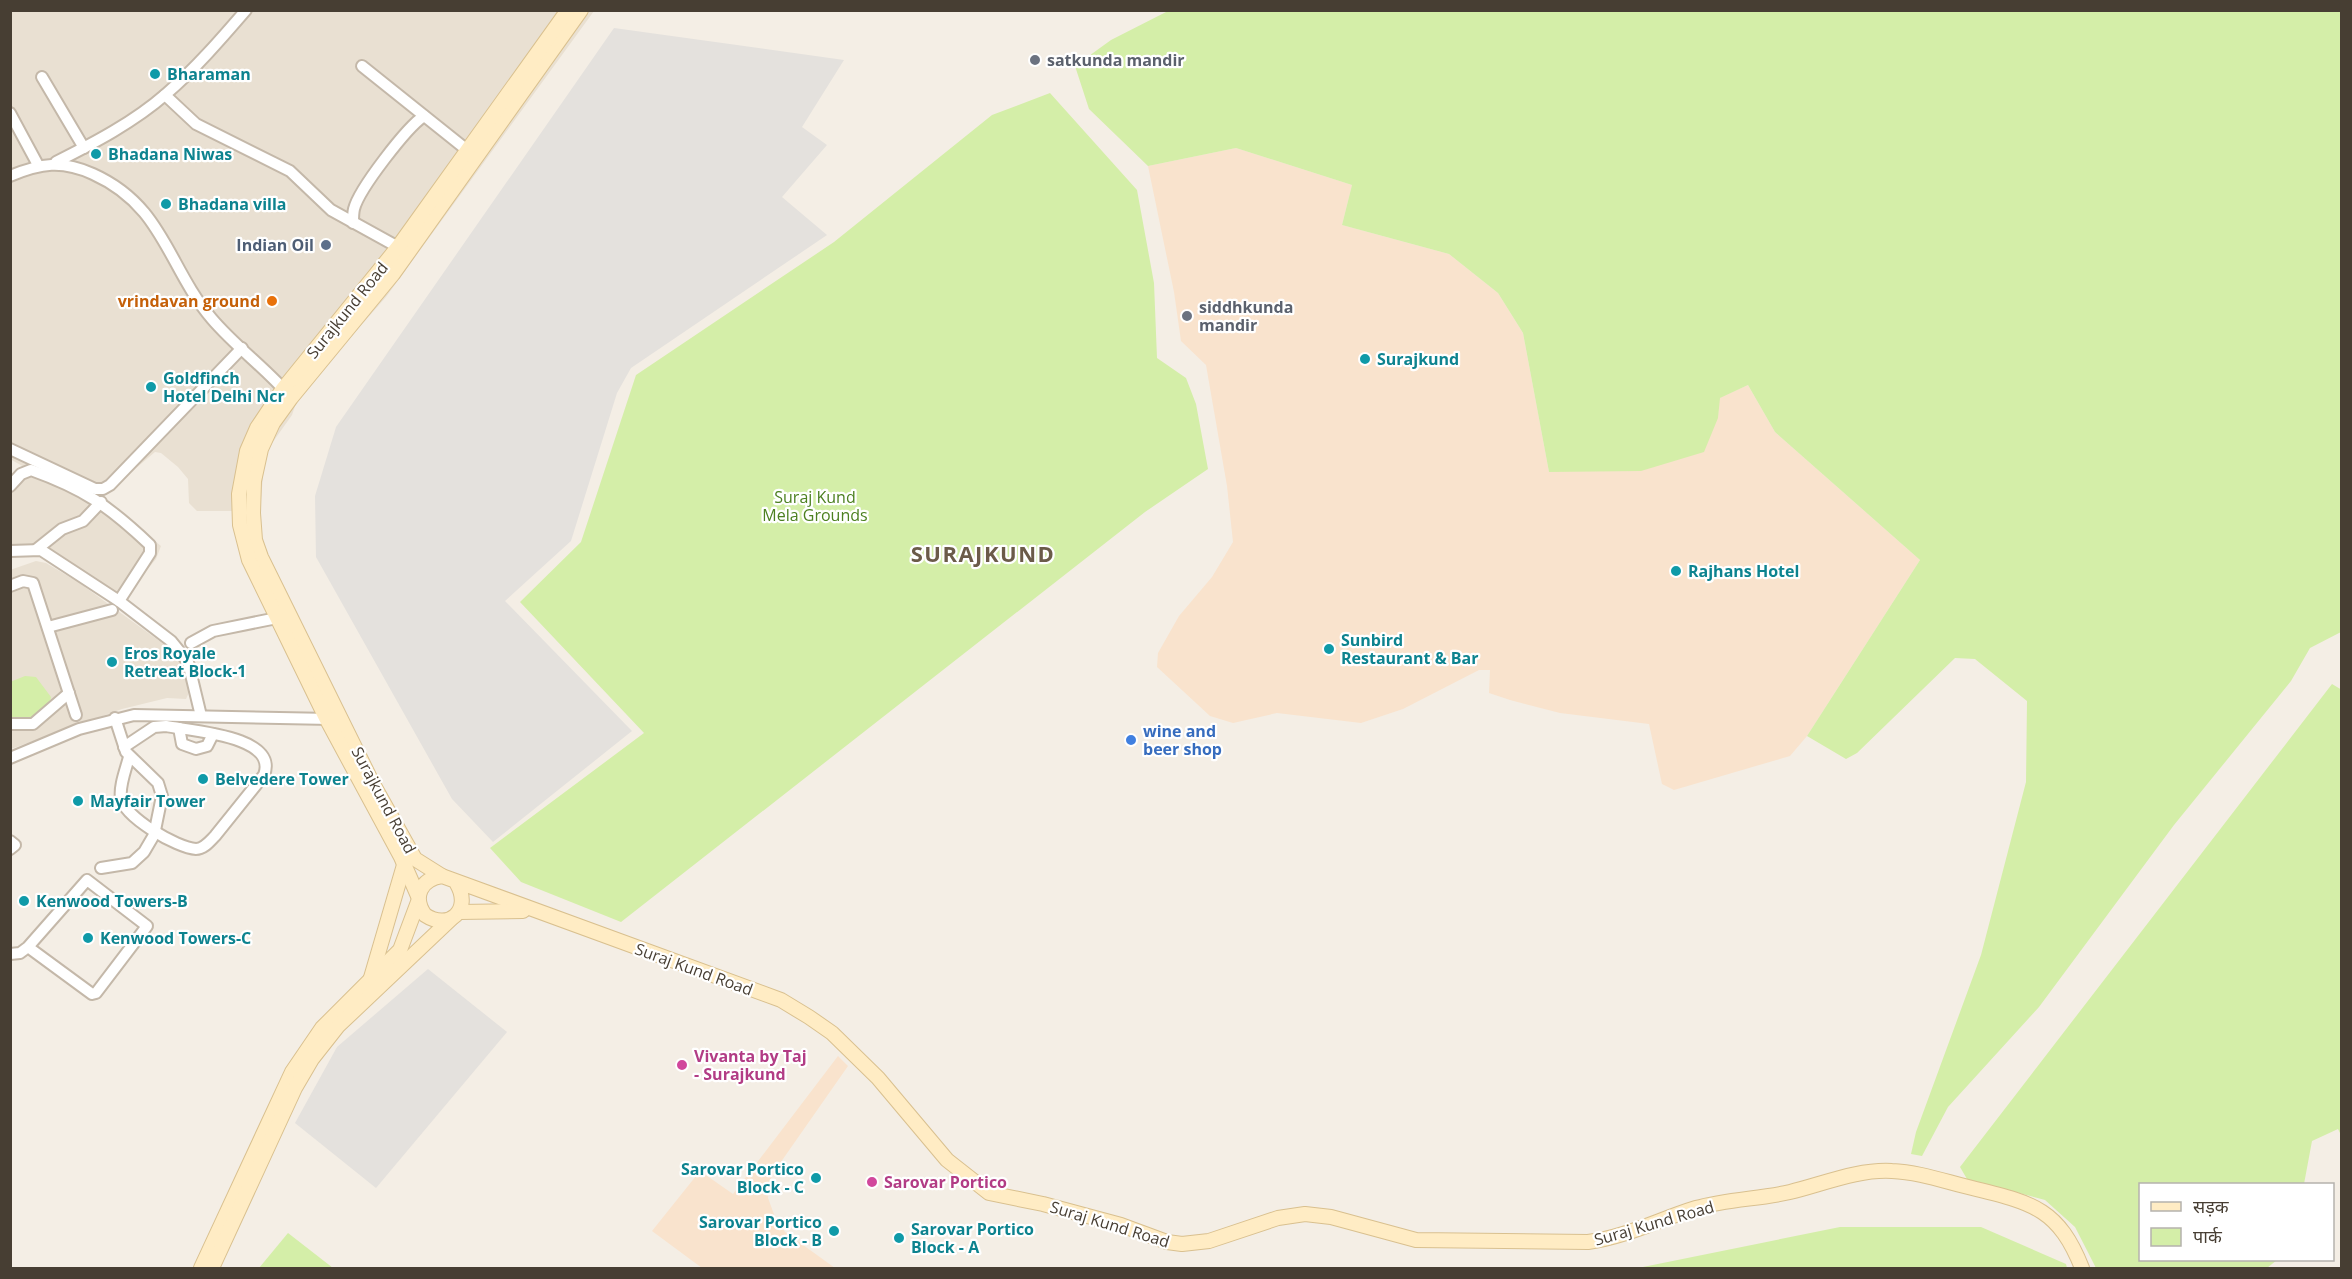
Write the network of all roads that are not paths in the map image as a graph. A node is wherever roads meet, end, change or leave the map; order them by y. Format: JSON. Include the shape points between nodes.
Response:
{"nodes":[{"id":1,"x":246,"y":10,"type":"edge"},
{"id":2,"x":567,"y":10,"type":"edge"},
{"id":3,"x":581,"y":10,"type":"edge"},
{"id":4,"x":362,"y":66,"type":"dead end"},
{"id":5,"x":42,"y":77,"type":"dead end"},
{"id":6,"x":165,"y":95,"type":"junction"},
{"id":7,"x":10,"y":113,"type":"edge"},
{"id":8,"x":424,"y":116,"type":"junction"},
{"id":9,"x":84,"y":148,"type":"junction"},
{"id":10,"x":467,"y":150,"type":"junction"},
{"id":11,"x":55,"y":163,"type":"junction"},
{"id":12,"x":38,"y":165,"type":"junction"},
{"id":13,"x":10,"y":176,"type":"edge"},
{"id":14,"x":353,"y":223,"type":"junction"},
{"id":15,"x":398,"y":247,"type":"junction"},
{"id":16,"x":242,"y":348,"type":"junction"},
{"id":17,"x":287,"y":394,"type":"junction"},
{"id":18,"x":10,"y":449,"type":"edge"},
{"id":19,"x":10,"y":486,"type":"edge"},
{"id":20,"x":101,"y":502,"type":"junction"},
{"id":21,"x":37,"y":549,"type":"junction"},
{"id":22,"x":10,"y":551,"type":"edge"},
{"id":23,"x":10,"y":586,"type":"edge"},
{"id":24,"x":115,"y":606,"type":"junction"},
{"id":25,"x":277,"y":618,"type":"junction"},
{"id":26,"x":48,"y":627,"type":"junction"},
{"id":27,"x":191,"y":643,"type":"dead end"},
{"id":28,"x":69,"y":693,"type":"junction"},
{"id":29,"x":76,"y":715,"type":"dead end"},
{"id":30,"x":201,"y":716,"type":"junction"},
{"id":31,"x":115,"y":718,"type":"junction"},
{"id":32,"x":326,"y":718,"type":"junction"},
{"id":33,"x":340,"y":719,"type":"junction"},
{"id":34,"x":10,"y":724,"type":"edge"},
{"id":35,"x":33,"y":724,"type":"junction"},
{"id":36,"x":179,"y":728,"type":"junction"},
{"id":37,"x":213,"y":734,"type":"junction"},
{"id":38,"x":41,"y":745,"type":"junction"},
{"id":39,"x":127,"y":752,"type":"junction"},
{"id":40,"x":10,"y":758,"type":"edge"},
{"id":41,"x":155,"y":830,"type":"junction"},
{"id":42,"x":10,"y":841,"type":"edge"},
{"id":43,"x":10,"y":849,"type":"edge"},
{"id":44,"x":404,"y":865,"type":"junction"},
{"id":45,"x":101,"y":868,"type":"dead end"},
{"id":46,"x":442,"y":876,"type":"junction"},
{"id":47,"x":458,"y":884,"type":"junction"},
{"id":48,"x":418,"y":899,"type":"junction"},
{"id":49,"x":537,"y":912,"type":"junction"},
{"id":50,"x":456,"y":915,"type":"junction"},
{"id":51,"x":28,"y":947,"type":"junction"},
{"id":52,"x":10,"y":954,"type":"edge"},
{"id":53,"x":370,"y":981,"type":"junction"},
{"id":54,"x":201,"y":1269,"type":"edge"},
{"id":55,"x":212,"y":1269,"type":"edge"},
{"id":56,"x":2082,"y":1269,"type":"edge"}],
"edges":[{"from":1,"to":6,"type":"street"},
{"from":2,"to":10,"type":"main road","name":"Surajkund Road"},
{"from":3,"to":17,"type":"main road","name":"Surajkund Road","via":[[393,274]]},
{"from":4,"to":8,"type":"street"},
{"from":5,"to":9,"type":"street"},
{"from":6,"to":9,"type":"street"},
{"from":6,"to":14,"type":"street","via":[[196,124],[290,171],[331,210]]},
{"from":7,"to":12,"type":"street"},
{"from":8,"to":10,"type":"street"},
{"from":8,"to":14,"type":"street","via":[[410,127],[354,206]]},
{"from":9,"to":11,"type":"street"},
{"from":10,"to":15,"type":"main road","name":"Surajkund Road"},
{"from":11,"to":12,"type":"street"},
{"from":11,"to":16,"type":"street","via":[[71,165],[112,183],[147,213],[198,301]]},
{"from":12,"to":13,"type":"street"},
{"from":14,"to":15,"type":"street"},
{"from":15,"to":17,"type":"main road","name":"Surajkund Road"},
{"from":16,"to":17,"type":"street"},
{"from":16,"to":18,"type":"street","via":[[196,399],[103,489],[95,489]]},
{"from":17,"to":25,"type":"main road","name":"Surajkund Road","via":[[251,440],[238,510],[249,560]]},
{"from":17,"to":33,"type":"main road","name":"Surajkund Road","via":[[257,464],[253,500],[255,540]]},
{"from":19,"to":20,"type":"street","via":[[21,474],[32,470],[71,484]]},
{"from":20,"to":21,"type":"street","via":[[83,522],[62,529]]},
{"from":20,"to":24,"type":"street","via":[[152,550]]},
{"from":21,"to":22,"type":"street"},
{"from":21,"to":24,"type":"street"},
{"from":23,"to":26,"type":"street","via":[[23,581],[33,583]]},
{"from":24,"to":26,"type":"street"},
{"from":24,"to":30,"type":"street","via":[[182,652]]},
{"from":25,"to":27,"type":"street","via":[[213,631]]},
{"from":25,"to":32,"type":"main road","name":"Surajkund Road"},
{"from":26,"to":28,"type":"street"},
{"from":28,"to":29,"type":"street"},
{"from":28,"to":35,"type":"street"},
{"from":30,"to":31,"type":"street"},
{"from":30,"to":32,"type":"street"},
{"from":31,"to":38,"type":"street"},
{"from":31,"to":39,"type":"street"},
{"from":32,"to":33,"type":"street"},
{"from":32,"to":44,"type":"main road","name":"Surajkund Road"},
{"from":33,"to":46,"type":"main road","name":"Surajkund Road","via":[[415,859]]},
{"from":34,"to":35,"type":"street"},
{"from":35,"to":38,"type":"street"},
{"from":36,"to":37,"type":"street"},
{"from":36,"to":37,"type":"street","via":[[182,744],[196,749],[207,746]]},
{"from":36,"to":39,"type":"street","via":[[154,728]]},
{"from":37,"to":41,"type":"street","via":[[234,738],[260,751],[266,758],[264,775],[206,845],[195,849],[175,843]]},
{"from":38,"to":40,"type":"street"},
{"from":39,"to":41,"type":"street","via":[[161,789]]},
{"from":39,"to":41,"type":"street","via":[[121,800],[135,818]]},
{"from":41,"to":45,"type":"street","via":[[138,859],[119,867]]},
{"from":42,"to":43,"type":"street","via":[[15,845]]},
{"from":44,"to":48,"type":"main road","name":"Surajkund Road"},
{"from":44,"to":53,"type":"main road"},
{"from":46,"to":47,"type":"main road"},
{"from":46,"to":48,"type":"main road","via":[[429,879]]},
{"from":47,"to":49,"type":"main road","name":"Suraj Kund Road"},
{"from":47,"to":50,"type":"main road","via":[[463,900]]},
{"from":48,"to":50,"type":"main road","via":[[424,915],[432,920]]},
{"from":48,"to":53,"type":"main road","via":[[400,950]]},
{"from":49,"to":50,"type":"main road","via":[[485,910]]},
{"from":49,"to":56,"type":"main road","name":"Suraj Kund Road","via":[[781,1000],[809,1017],[832,1033],[878,1078],[947,1160],[980,1189],[1122,1225],[1167,1242],[1196,1244],[1278,1218],[1305,1214],[1331,1217],[1416,1240],[1588,1242],[1611,1239],[1704,1206],[1789,1192],[1873,1171],[1894,1171],[1997,1194],[2044,1212],[2065,1233]]},
{"from":50,"to":55,"type":"main road","via":[[338,1026],[312,1059]]},
{"from":51,"to":51,"type":"street","via":[[92,994],[147,926],[87,880]]},
{"from":51,"to":52,"type":"street"},
{"from":53,"to":54,"type":"main road","via":[[322,1028],[292,1072]]}]}
